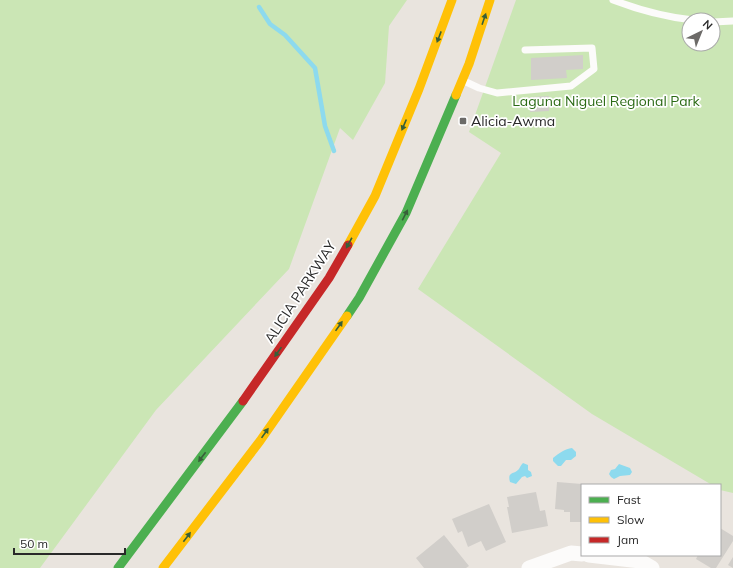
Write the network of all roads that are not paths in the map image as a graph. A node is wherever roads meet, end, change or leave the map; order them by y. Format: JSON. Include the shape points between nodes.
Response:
{"nodes":[{"id":1,"x":452,"y":0,"type":"edge"},
{"id":2,"x":490,"y":0,"type":"edge"},
{"id":3,"x":613,"y":0,"type":"edge"},
{"id":4,"x":629,"y":3,"type":"edge"},
{"id":5,"x":681,"y":19,"type":"edge"},
{"id":6,"x":733,"y":21,"type":"edge"},
{"id":7,"x":721,"y":22,"type":"edge"},
{"id":8,"x":526,"y":50,"type":"dead end"},
{"id":9,"x":462,"y":80,"type":"junction"},
{"id":10,"x":581,"y":554,"type":"edge"},
{"id":11,"x":598,"y":556,"type":"edge"},
{"id":12,"x":118,"y":568,"type":"edge"},
{"id":13,"x":163,"y":568,"type":"edge"},
{"id":14,"x":529,"y":568,"type":"edge"},
{"id":15,"x":652,"y":568,"type":"edge"}],
"edges":[{"from":1,"to":12,"type":"main road","name":"ALICIA PARKWAY","one_way":true,"via":[[375,196],[329,278],[231,419]]},
{"from":9,"to":2,"type":"main road","one_way":true},
{"from":3,"to":4,"type":"lane"},
{"from":4,"to":5,"type":"lane","via":[[669,18]]},
{"from":6,"to":7,"type":"lane"},
{"from":8,"to":9,"type":"lane","via":[[592,48],[594,69],[570,86],[497,93]]},
{"from":13,"to":9,"type":"main road","one_way":true,"via":[[260,441],[359,298],[406,213]]},
{"from":10,"to":14,"type":"street","via":[[571,553]]},
{"from":11,"to":15,"type":"street","via":[[640,561]]}]}
